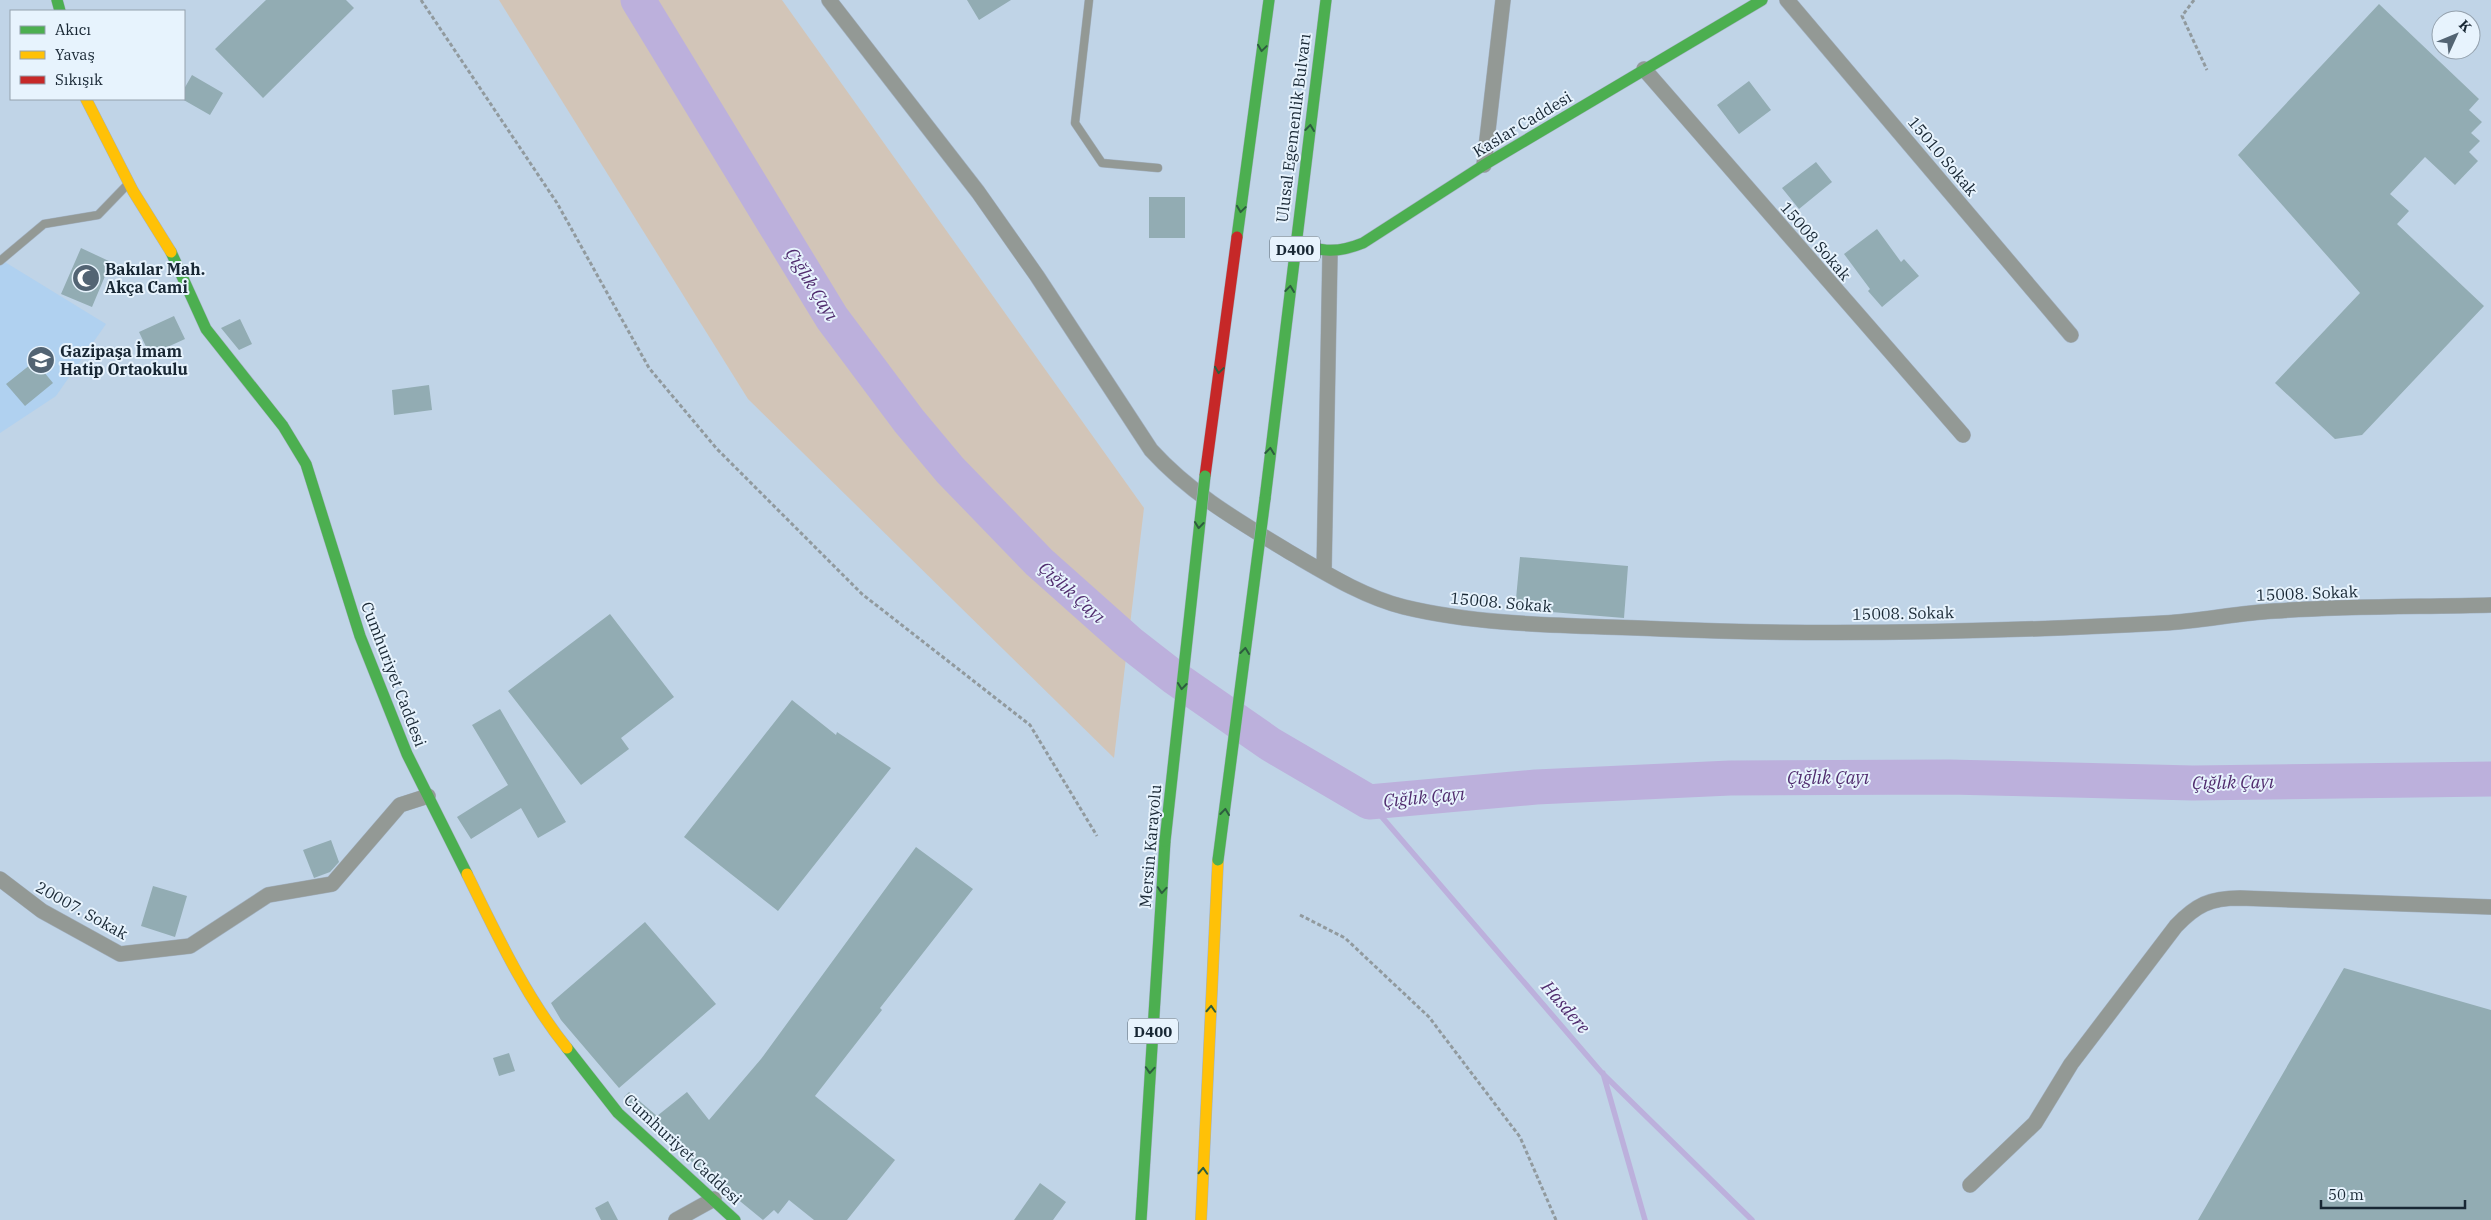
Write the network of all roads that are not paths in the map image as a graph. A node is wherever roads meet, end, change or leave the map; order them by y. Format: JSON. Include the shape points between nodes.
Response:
{"nodes":[{"id":1,"x":829,"y":0,"type":"edge"},
{"id":2,"x":1089,"y":0,"type":"edge"},
{"id":3,"x":1269,"y":0,"type":"edge"},
{"id":4,"x":1326,"y":0,"type":"edge"},
{"id":5,"x":1503,"y":0,"type":"edge"},
{"id":6,"x":1762,"y":0,"type":"edge"},
{"id":7,"x":1787,"y":0,"type":"edge"},
{"id":8,"x":1644,"y":69,"type":"junction"},
{"id":9,"x":87,"y":100,"type":"edge"},
{"id":10,"x":1484,"y":166,"type":"junction"},
{"id":11,"x":1158,"y":168,"type":"dead end"},
{"id":12,"x":129,"y":183,"type":"junction"},
{"id":13,"x":1295,"y":244,"type":"junction"},
{"id":14,"x":1330,"y":254,"type":"junction"},
{"id":15,"x":0,"y":261,"type":"edge"},
{"id":16,"x":2072,"y":335,"type":"dead end"},
{"id":17,"x":1963,"y":435,"type":"dead end"},
{"id":18,"x":1324,"y":572,"type":"junction"},
{"id":19,"x":2491,"y":605,"type":"edge"},
{"id":20,"x":428,"y":796,"type":"junction"},
{"id":21,"x":0,"y":879,"type":"edge"},
{"id":22,"x":2491,"y":907,"type":"edge"},
{"id":23,"x":1970,"y":1185,"type":"dead end"},
{"id":24,"x":714,"y":1200,"type":"junction"},
{"id":25,"x":676,"y":1220,"type":"edge"},
{"id":26,"x":735,"y":1220,"type":"edge"},
{"id":27,"x":1141,"y":1220,"type":"edge"},
{"id":28,"x":1201,"y":1220,"type":"edge"}],
"edges":[{"from":1,"to":18,"type":"street","name":"15008. Sokak","via":[[978,192],[1151,450],[1174,476],[1199,496]]},
{"from":2,"to":11,"type":"lane","via":[[1075,123],[1102,162]]},
{"from":3,"to":27,"type":"main road","name":"Mersin Karayolu","number":"D400","one_way":true,"bridge":true,"via":[[1205,476],[1165,841]]},
{"from":13,"to":4,"type":"main road","name":"Ulusal Egemenlik Bulvarı","number":"D400","one_way":true},
{"from":5,"to":10,"type":"street"},
{"from":6,"to":8,"type":"main road","name":"Kaslar Caddesi"},
{"from":7,"to":16,"type":"street","name":"15010 Sokak"},
{"from":8,"to":10,"type":"main road","name":"Kaslar Caddesi"},
{"from":8,"to":17,"type":"street","name":"15008 Sokak"},
{"from":9,"to":12,"type":"main road","name":"Cumhuriyet Caddesi"},
{"from":10,"to":14,"type":"main road","name":"Kaslar Caddesi","via":[[1363,243]]},
{"from":12,"to":15,"type":"lane","via":[[98,215],[44,224]]},
{"from":12,"to":20,"type":"main road","name":"Cumhuriyet Caddesi","via":[[175,258],[206,329],[283,426],[306,464],[360,636],[407,754]]},
{"from":13,"to":14,"type":"main road"},
{"from":28,"to":13,"type":"main road","name":"Ulusal Egemenlik Bulvarı","number":"D400","one_way":true,"bridge":true,"via":[[1218,860]]},
{"from":14,"to":18,"type":"street"},
{"from":18,"to":19,"type":"street","name":"15008. Sokak","via":[[1371,596],[1403,607],[1436,613],[1517,622],[1734,632],[1918,631],[2158,623],[2274,610]]},
{"from":20,"to":21,"type":"street","name":"20007. Sokak","via":[[400,805],[332,884],[268,895],[190,946],[120,954],[42,911]]},
{"from":20,"to":24,"type":"main road","name":"Cumhuriyet Caddesi","via":[[505,951],[552,1030],[618,1113]]},
{"from":22,"to":23,"type":"street","via":[[2240,898],[2206,902],[2176,926],[2071,1064],[2035,1123]]},
{"from":24,"to":25,"type":"street"},
{"from":24,"to":26,"type":"main road","name":"Cumhuriyet Caddesi"}]}
